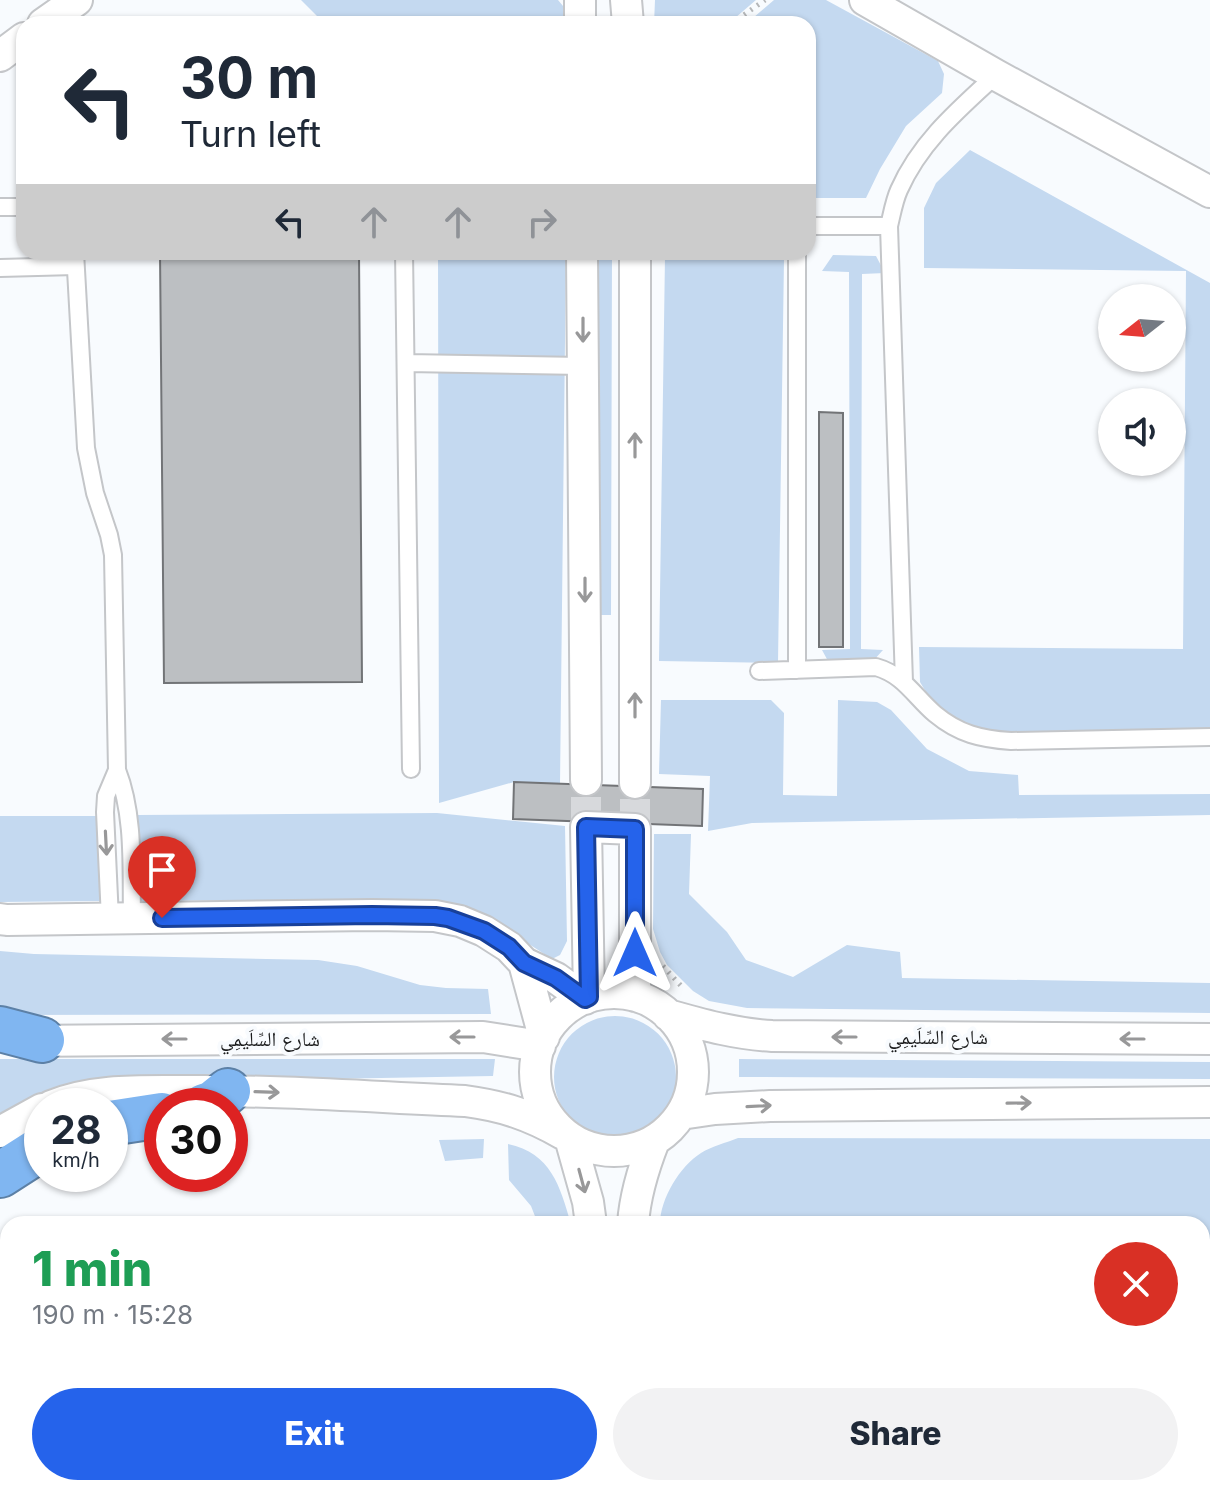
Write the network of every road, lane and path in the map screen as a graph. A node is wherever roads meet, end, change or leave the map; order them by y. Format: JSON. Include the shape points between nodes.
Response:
{"nodes":[{"id":1,"x":77,"y":0,"type":"edge"},
{"id":2,"x":765,"y":0,"type":"edge"},
{"id":3,"x":865,"y":0,"type":"edge"},
{"id":4,"x":54,"y":16,"type":"edge"},
{"id":5,"x":742,"y":16,"type":"edge"},
{"id":6,"x":996,"y":75,"type":"junction"},
{"id":7,"x":1210,"y":192,"type":"edge"},
{"id":8,"x":816,"y":226,"type":"edge"},
{"id":9,"x":889,"y":226,"type":"junction"},
{"id":10,"x":67,"y":260,"type":"edge"},
{"id":11,"x":75,"y":260,"type":"edge"},
{"id":12,"x":404,"y":260,"type":"edge"},
{"id":13,"x":582,"y":260,"type":"edge"},
{"id":14,"x":635,"y":260,"type":"edge"},
{"id":15,"x":797,"y":260,"type":"edge"},
{"id":16,"x":0,"y":268,"type":"edge"},
{"id":17,"x":407,"y":363,"type":"junction"},
{"id":18,"x":583,"y":366,"type":"junction"},
{"id":19,"x":797,"y":670,"type":"junction"},
{"id":20,"x":759,"y":671,"type":"dead end"},
{"id":21,"x":904,"y":682,"type":"junction"},
{"id":22,"x":1210,"y":737,"type":"edge"},
{"id":23,"x":411,"y":769,"type":"dead end"},
{"id":24,"x":117,"y":770,"type":"junction"},
{"id":25,"x":586,"y":780,"type":"tunnel mouth"},
{"id":26,"x":635,"y":783,"type":"tunnel mouth"},
{"id":27,"x":0,"y":919,"type":"edge"},
{"id":28,"x":121,"y":919,"type":"junction"},
{"id":29,"x":657,"y":957,"type":"dead end"},
{"id":30,"x":524,"y":963,"type":"junction"},
{"id":31,"x":691,"y":994,"type":"dead end"},
{"id":32,"x":635,"y":996,"type":"junction"},
{"id":33,"x":587,"y":998,"type":"junction"},
{"id":34,"x":668,"y":1015,"type":"junction"},
{"id":35,"x":0,"y":1029,"type":"edge"},
{"id":36,"x":1210,"y":1039,"type":"edge"},
{"id":37,"x":21,"y":1041,"type":"edge"},
{"id":38,"x":542,"y":1042,"type":"junction"},
{"id":39,"x":248,"y":1098,"type":"edge"},
{"id":40,"x":1210,"y":1102,"type":"edge"},
{"id":41,"x":681,"y":1114,"type":"junction"},
{"id":42,"x":24,"y":1119,"type":"edge"},
{"id":43,"x":0,"y":1132,"type":"edge"},
{"id":44,"x":566,"y":1136,"type":"junction"},
{"id":45,"x":654,"y":1141,"type":"junction"},
{"id":46,"x":24,"y":1160,"type":"edge"},
{"id":47,"x":0,"y":1175,"type":"edge"},
{"id":48,"x":590,"y":1216,"type":"edge"},
{"id":49,"x":634,"y":1216,"type":"edge"}],
"edges":[{"from":1,"to":4,"type":"street"},
{"from":2,"to":5,"type":"path"},
{"from":3,"to":6,"type":"street"},
{"from":6,"to":7,"type":"street"},
{"from":6,"to":9,"type":"lane","via":[[922,148],[899,191]]},
{"from":8,"to":9,"type":"lane"},
{"from":9,"to":21,"type":"lane"},
{"from":10,"to":16,"type":"lane"},
{"from":11,"to":24,"type":"lane","via":[[86,448],[113,555]]},
{"from":12,"to":17,"type":"lane"},
{"from":13,"to":18,"type":"street","one_way":true},
{"from":26,"to":14,"type":"street","one_way":true},
{"from":15,"to":19,"type":"lane"},
{"from":17,"to":18,"type":"lane"},
{"from":17,"to":23,"type":"lane"},
{"from":18,"to":25,"type":"street","one_way":true},
{"from":19,"to":20,"type":"lane"},
{"from":19,"to":21,"type":"lane","via":[[876,667]]},
{"from":21,"to":22,"type":"lane","via":[[935,714],[984,739]]},
{"from":24,"to":28,"type":"lane","via":[[128,813]]},
{"from":24,"to":28,"type":"lane","one_way":true,"via":[[105,812]]},
{"from":27,"to":28,"type":"street"},
{"from":28,"to":30,"type":"street","via":[[435,916],[484,931]]},
{"from":29,"to":31,"type":"path"},
{"from":30,"to":33,"type":"street"},
{"from":30,"to":38,"type":"street"},
{"from":32,"to":33,"type":"street"},
{"from":32,"to":33,"type":"street","via":[[635,829],[586,827]]},
{"from":32,"to":34,"type":"street"},
{"from":33,"to":38,"type":"street","via":[[561,1013]]},
{"from":36,"to":34,"type":"street","name":"شارع السِّلَيمِي","one_way":true,"via":[[772,1036],[723,1031]]},
{"from":34,"to":41,"type":"street","via":[[685,1036],[693,1062],[691,1089]]},
{"from":35,"to":37,"type":"highway"},
{"from":38,"to":37,"type":"street","name":"شارع السِّلَيمِي","one_way":true,"via":[[483,1037]]},
{"from":38,"to":44,"type":"street","via":[[535,1069],[538,1093],[547,1115]]},
{"from":39,"to":44,"type":"street","one_way":true,"via":[[465,1101],[516,1111]]},
{"from":41,"to":40,"type":"street","one_way":true,"via":[[770,1106]]},
{"from":41,"to":45,"type":"street"},
{"from":42,"to":43,"type":"street"},
{"from":44,"to":45,"type":"street","via":[[597,1150],[626,1151]]},
{"from":44,"to":48,"type":"street","one_way":true},
{"from":45,"to":49,"type":"street"},
{"from":46,"to":47,"type":"highway"}]}
